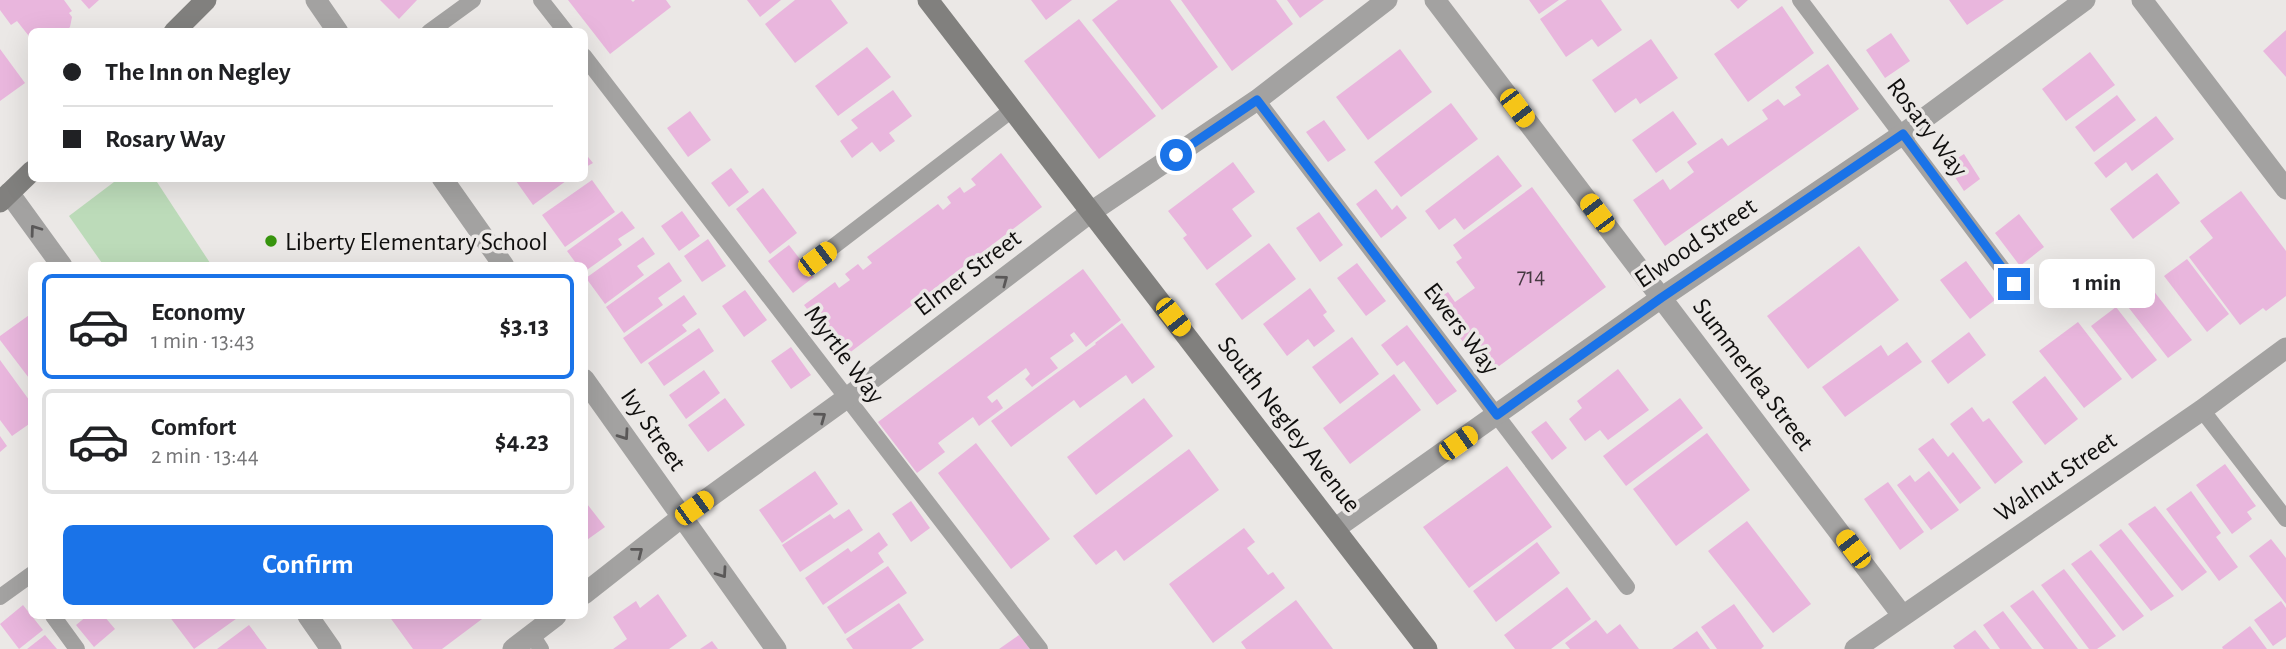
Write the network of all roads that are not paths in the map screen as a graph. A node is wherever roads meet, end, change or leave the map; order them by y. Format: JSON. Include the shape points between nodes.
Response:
{"nodes":[{"id":1,"x":206,"y":0,"type":"edge"},
{"id":2,"x":316,"y":0,"type":"edge"},
{"id":3,"x":473,"y":0,"type":"edge"},
{"id":4,"x":541,"y":0,"type":"edge"},
{"id":5,"x":928,"y":0,"type":"edge"},
{"id":6,"x":1387,"y":0,"type":"edge"},
{"id":7,"x":1435,"y":0,"type":"edge"},
{"id":8,"x":1800,"y":0,"type":"edge"},
{"id":9,"x":2085,"y":0,"type":"edge"},
{"id":10,"x":2142,"y":0,"type":"edge"},
{"id":11,"x":178,"y":28,"type":"edge"},
{"id":12,"x":335,"y":28,"type":"edge"},
{"id":13,"x":434,"y":28,"type":"edge"},
{"id":14,"x":563,"y":28,"type":"edge"},
{"id":15,"x":588,"y":61,"type":"edge"},
{"id":16,"x":1257,"y":100,"type":"junction"},
{"id":17,"x":1012,"y":110,"type":"junction"},
{"id":18,"x":1903,"y":134,"type":"junction"},
{"id":19,"x":28,"y":174,"type":"edge"},
{"id":20,"x":445,"y":182,"type":"edge"},
{"id":21,"x":2286,"y":189,"type":"edge"},
{"id":22,"x":3,"y":192,"type":"edge"},
{"id":23,"x":1091,"y":212,"type":"junction"},
{"id":24,"x":817,"y":259,"type":"dead end"},
{"id":25,"x":59,"y":262,"type":"edge"},
{"id":26,"x":501,"y":262,"type":"edge"},
{"id":27,"x":2014,"y":284,"type":"dead end"},
{"id":28,"x":1661,"y":298,"type":"junction"},
{"id":29,"x":2286,"y":348,"type":"edge"},
{"id":30,"x":588,"y":385,"type":"edge"},
{"id":31,"x":848,"y":397,"type":"junction"},
{"id":32,"x":2202,"y":410,"type":"junction"},
{"id":33,"x":1497,"y":415,"type":"junction"},
{"id":34,"x":682,"y":517,"type":"junction"},
{"id":35,"x":2286,"y":519,"type":"edge"},
{"id":36,"x":1336,"y":528,"type":"junction"},
{"id":37,"x":28,"y":580,"type":"edge"},
{"id":38,"x":1627,"y":587,"type":"dead end"},
{"id":39,"x":588,"y":591,"type":"edge"},
{"id":40,"x":0,"y":597,"type":"edge"},
{"id":41,"x":1902,"y":615,"type":"junction"},
{"id":42,"x":55,"y":619,"type":"edge"},
{"id":43,"x":310,"y":619,"type":"edge"},
{"id":44,"x":554,"y":619,"type":"edge"},
{"id":45,"x":537,"y":642,"type":"edge"},
{"id":46,"x":77,"y":649,"type":"edge"},
{"id":47,"x":331,"y":649,"type":"edge"},
{"id":48,"x":513,"y":649,"type":"edge"},
{"id":49,"x":776,"y":649,"type":"edge"},
{"id":50,"x":1040,"y":649,"type":"edge"},
{"id":51,"x":1427,"y":649,"type":"edge"},
{"id":52,"x":1855,"y":649,"type":"edge"}],
"edges":[{"from":1,"to":11,"type":"street"},
{"from":2,"to":12,"type":"street"},
{"from":3,"to":13,"type":"lane"},
{"from":4,"to":14,"type":"lane"},
{"from":5,"to":17,"type":"street","name":"South Negley Avenue"},
{"from":6,"to":16,"type":"street","name":"Elmer Street"},
{"from":7,"to":28,"type":"street","name":"Summerlea Street"},
{"from":8,"to":18,"type":"lane","name":"Rosary Way"},
{"from":9,"to":18,"type":"street","name":"Elwood Street"},
{"from":10,"to":21,"type":"street"},
{"from":15,"to":31,"type":"lane","name":"Myrtle Way"},
{"from":16,"to":23,"type":"street","name":"Elmer Street"},
{"from":16,"to":33,"type":"lane","name":"Ewers Way"},
{"from":17,"to":23,"type":"street","name":"South Negley Avenue"},
{"from":17,"to":24,"type":"lane"},
{"from":18,"to":27,"type":"lane","name":"Rosary Way"},
{"from":18,"to":28,"type":"street","name":"Elwood Street"},
{"from":19,"to":22,"type":"street"},
{"from":20,"to":26,"type":"street"},
{"from":25,"to":22,"type":"street","one_way":true},
{"from":31,"to":23,"type":"street","name":"Elmer Street","one_way":true},
{"from":23,"to":36,"type":"street","name":"South Negley Avenue"},
{"from":28,"to":33,"type":"street","name":"Elwood Street"},
{"from":28,"to":41,"type":"street","name":"Summerlea Street"},
{"from":29,"to":32,"type":"street","name":"Walnut Street"},
{"from":30,"to":34,"type":"street","name":"Ivy Street","one_way":true},
{"from":34,"to":31,"type":"street","name":"Elmer Street","one_way":true},
{"from":31,"to":50,"type":"lane","name":"Myrtle Way"},
{"from":32,"to":35,"type":"lane"},
{"from":32,"to":41,"type":"street","name":"Walnut Street"},
{"from":33,"to":36,"type":"street","name":"Elwood Street"},
{"from":33,"to":38,"type":"lane","name":"Ewers Way"},
{"from":39,"to":34,"type":"street","name":"Elmer Street","one_way":true},
{"from":34,"to":49,"type":"street","name":"Ivy Street","one_way":true},
{"from":36,"to":51,"type":"street","name":"South Negley Avenue"},
{"from":37,"to":40,"type":"lane"},
{"from":41,"to":52,"type":"street","name":"Walnut Street"},
{"from":42,"to":46,"type":"lane"},
{"from":43,"to":47,"type":"street"},
{"from":44,"to":45,"type":"street"},
{"from":45,"to":48,"type":"street"}]}
